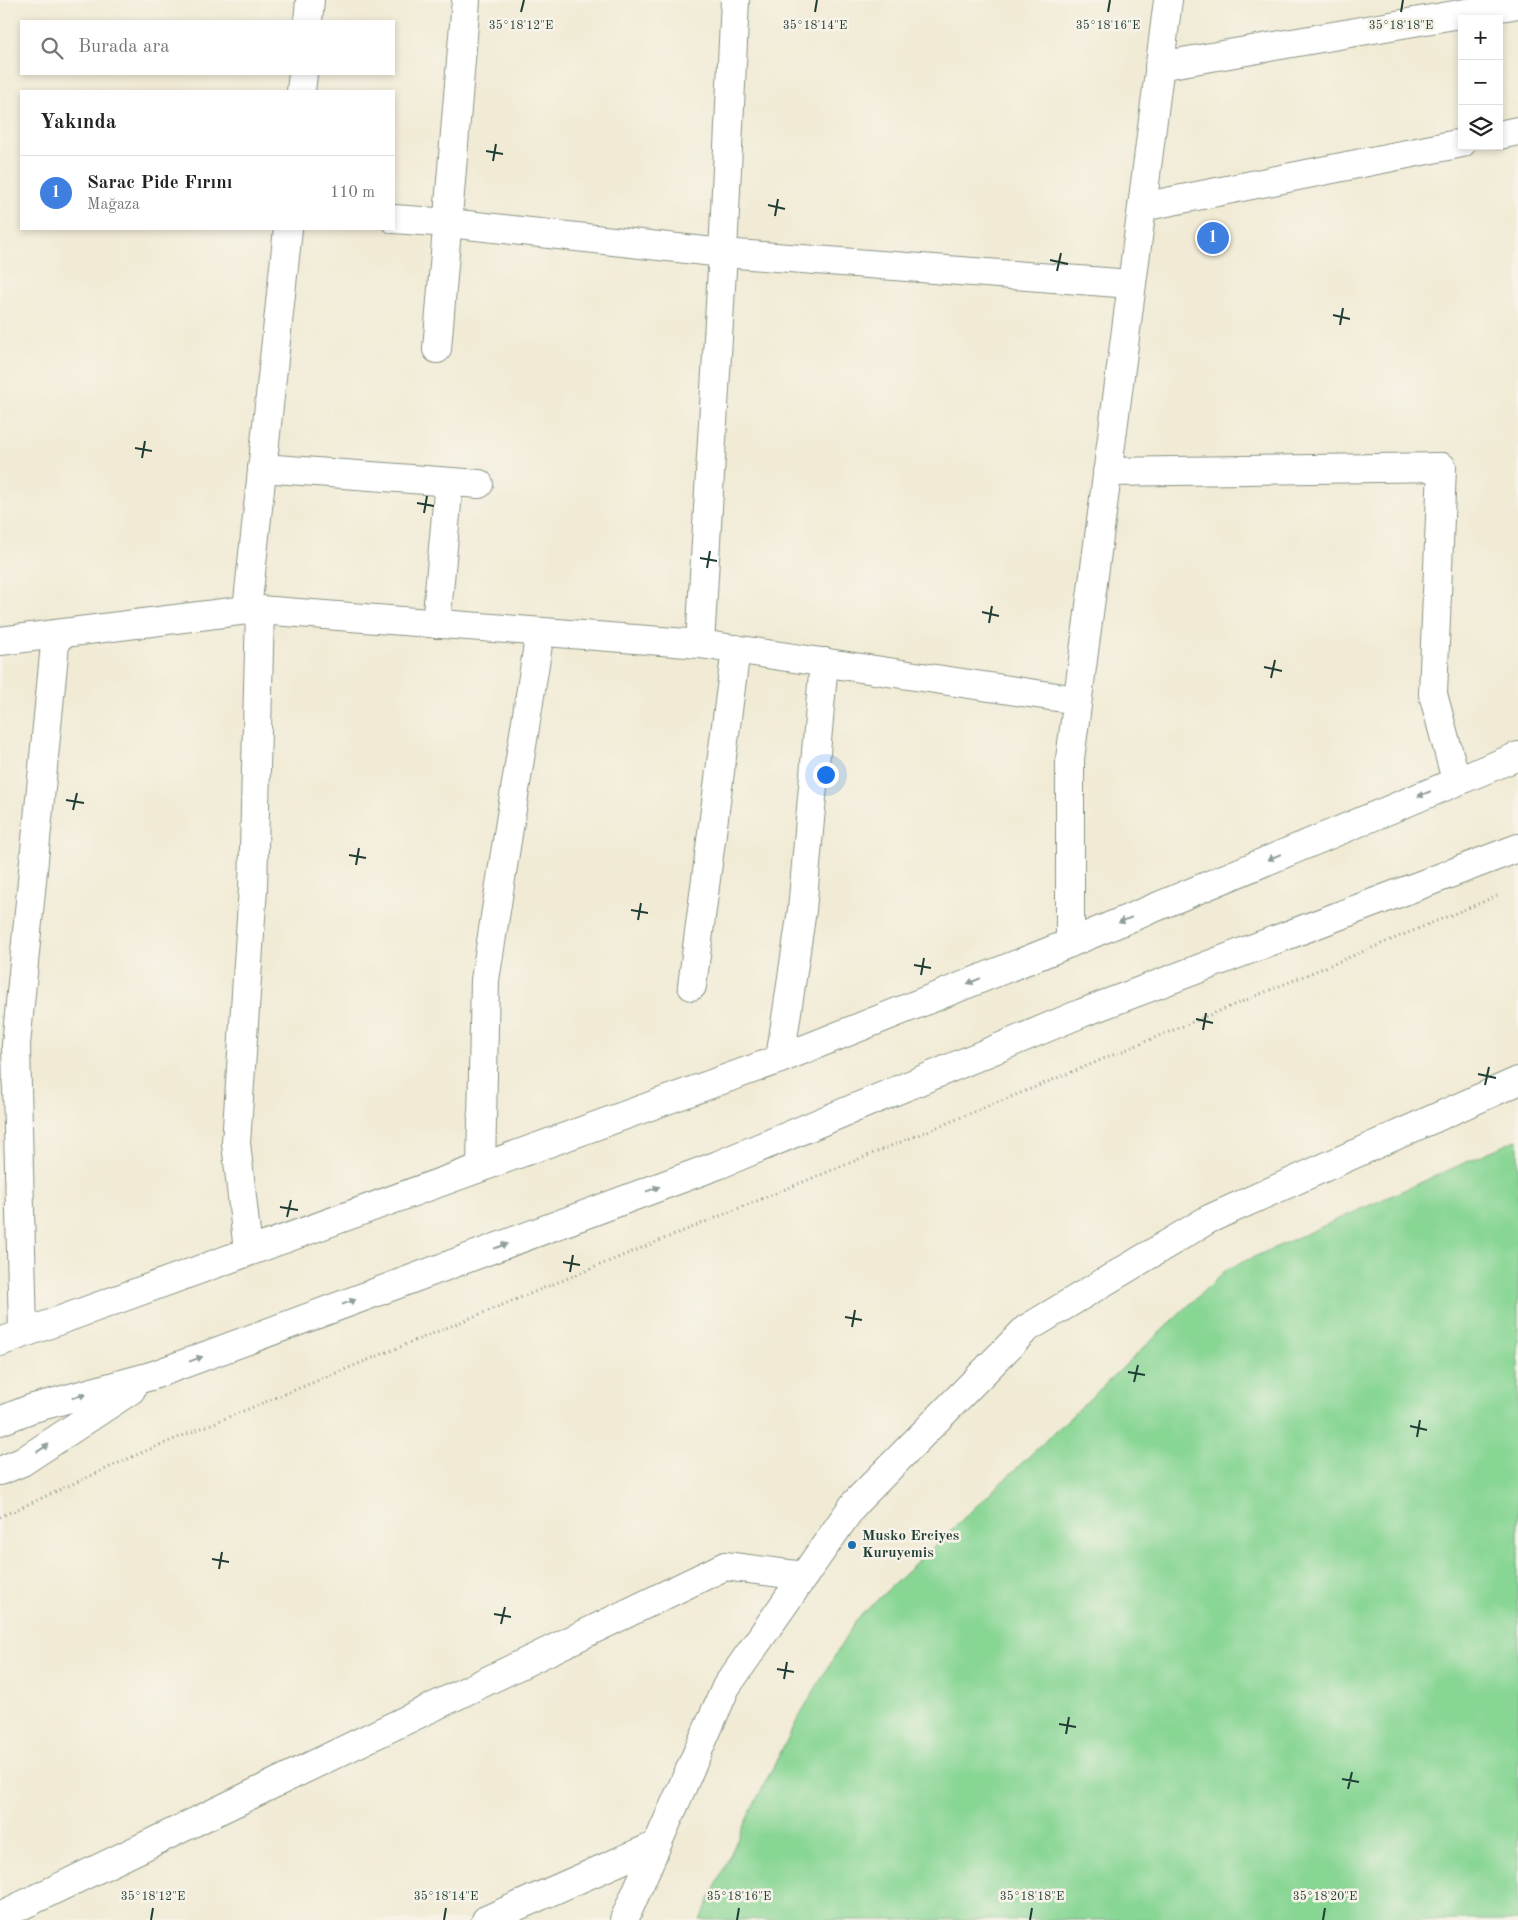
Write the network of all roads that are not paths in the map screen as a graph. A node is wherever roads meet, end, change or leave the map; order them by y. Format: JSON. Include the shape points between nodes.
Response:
{"nodes":[{"id":1,"x":310,"y":0,"type":"edge"},
{"id":2,"x":466,"y":0,"type":"edge"},
{"id":3,"x":735,"y":0,"type":"edge"},
{"id":4,"x":1168,"y":0,"type":"edge"},
{"id":5,"x":1518,"y":4,"type":"edge"},
{"id":6,"x":308,"y":20,"type":"edge"},
{"id":7,"x":1159,"y":66,"type":"junction"},
{"id":8,"x":303,"y":75,"type":"edge"},
{"id":9,"x":301,"y":90,"type":"edge"},
{"id":10,"x":1518,"y":131,"type":"edge"},
{"id":11,"x":1503,"y":134,"type":"edge"},
{"id":12,"x":1458,"y":143,"type":"edge"},
{"id":13,"x":1142,"y":207,"type":"junction"},
{"id":14,"x":395,"y":219,"type":"edge"},
{"id":15,"x":449,"y":223,"type":"junction"},
{"id":16,"x":288,"y":230,"type":"edge"},
{"id":17,"x":724,"y":253,"type":"junction"},
{"id":18,"x":1131,"y":284,"type":"junction"},
{"id":19,"x":437,"y":349,"type":"dead end"},
{"id":20,"x":262,"y":468,"type":"junction"},
{"id":21,"x":1107,"y":472,"type":"junction"},
{"id":22,"x":450,"y":482,"type":"junction"},
{"id":23,"x":479,"y":484,"type":"dead end"},
{"id":24,"x":254,"y":610,"type":"junction"},
{"id":25,"x":436,"y":624,"type":"junction"},
{"id":26,"x":540,"y":632,"type":"junction"},
{"id":27,"x":56,"y":634,"type":"junction"},
{"id":28,"x":0,"y":641,"type":"edge"},
{"id":29,"x":700,"y":644,"type":"junction"},
{"id":30,"x":736,"y":649,"type":"junction"},
{"id":31,"x":824,"y":662,"type":"junction"},
{"id":32,"x":1077,"y":700,"type":"junction"},
{"id":33,"x":1518,"y":756,"type":"edge"},
{"id":34,"x":1456,"y":780,"type":"junction"},
{"id":35,"x":1518,"y":848,"type":"edge"},
{"id":36,"x":1070,"y":943,"type":"junction"},
{"id":37,"x":692,"y":986,"type":"dead end"},
{"id":38,"x":780,"y":1059,"type":"junction"},
{"id":39,"x":1518,"y":1081,"type":"edge"},
{"id":40,"x":482,"y":1167,"type":"junction"},
{"id":41,"x":248,"y":1251,"type":"junction"},
{"id":42,"x":12,"y":1338,"type":"edge"},
{"id":43,"x":151,"y":1376,"type":"junction"},
{"id":44,"x":0,"y":1422,"type":"edge"},
{"id":45,"x":0,"y":1470,"type":"edge"},
{"id":46,"x":804,"y":1576,"type":"junction"},
{"id":47,"x":654,"y":1846,"type":"junction"},
{"id":48,"x":0,"y":1916,"type":"edge"},
{"id":49,"x":486,"y":1920,"type":"edge"},
{"id":50,"x":624,"y":1920,"type":"edge"}],
"edges":[{"from":1,"to":6,"type":"street"},
{"from":2,"to":15,"type":"street"},
{"from":3,"to":17,"type":"street"},
{"from":4,"to":7,"type":"street"},
{"from":5,"to":7,"type":"street"},
{"from":7,"to":13,"type":"street"},
{"from":8,"to":9,"type":"street"},
{"from":10,"to":11,"type":"street"},
{"from":12,"to":13,"type":"street"},
{"from":13,"to":18,"type":"street"},
{"from":14,"to":15,"type":"street"},
{"from":15,"to":17,"type":"street"},
{"from":15,"to":19,"type":"street"},
{"from":16,"to":20,"type":"street"},
{"from":17,"to":18,"type":"street"},
{"from":17,"to":29,"type":"street"},
{"from":18,"to":21,"type":"street"},
{"from":20,"to":22,"type":"street"},
{"from":20,"to":24,"type":"street"},
{"from":21,"to":32,"type":"street"},
{"from":21,"to":34,"type":"street","via":[[1442,467],[1433,694]]},
{"from":22,"to":23,"type":"street"},
{"from":22,"to":25,"type":"street"},
{"from":24,"to":25,"type":"street"},
{"from":24,"to":27,"type":"street"},
{"from":24,"to":41,"type":"street","via":[[254,888],[236,1143]]},
{"from":25,"to":26,"type":"street"},
{"from":26,"to":29,"type":"street"},
{"from":26,"to":40,"type":"street","via":[[484,980]]},
{"from":27,"to":28,"type":"street"},
{"from":27,"to":42,"type":"street","via":[[16,1045]]},
{"from":29,"to":30,"type":"street"},
{"from":30,"to":31,"type":"street"},
{"from":30,"to":37,"type":"street"},
{"from":31,"to":32,"type":"street"},
{"from":31,"to":38,"type":"street","via":[[802,910]]},
{"from":32,"to":36,"type":"street","via":[[1070,759]]},
{"from":33,"to":34,"type":"street"},
{"from":34,"to":36,"type":"street","one_way":true},
{"from":43,"to":35,"type":"street","one_way":true,"via":[[718,1165],[1082,1013]]},
{"from":36,"to":38,"type":"street","one_way":true},
{"from":38,"to":40,"type":"street"},
{"from":39,"to":46,"type":"street","via":[[1209,1219],[1026,1329],[855,1503]]},
{"from":40,"to":41,"type":"street"},
{"from":41,"to":42,"type":"street"},
{"from":44,"to":43,"type":"street","one_way":true,"via":[[30,1409]]},
{"from":45,"to":43,"type":"street","one_way":true,"via":[[22,1462]]},
{"from":46,"to":47,"type":"street","via":[[726,1687]]},
{"from":46,"to":48,"type":"street","via":[[725,1566]]},
{"from":47,"to":49,"type":"street"},
{"from":47,"to":50,"type":"street"}]}
